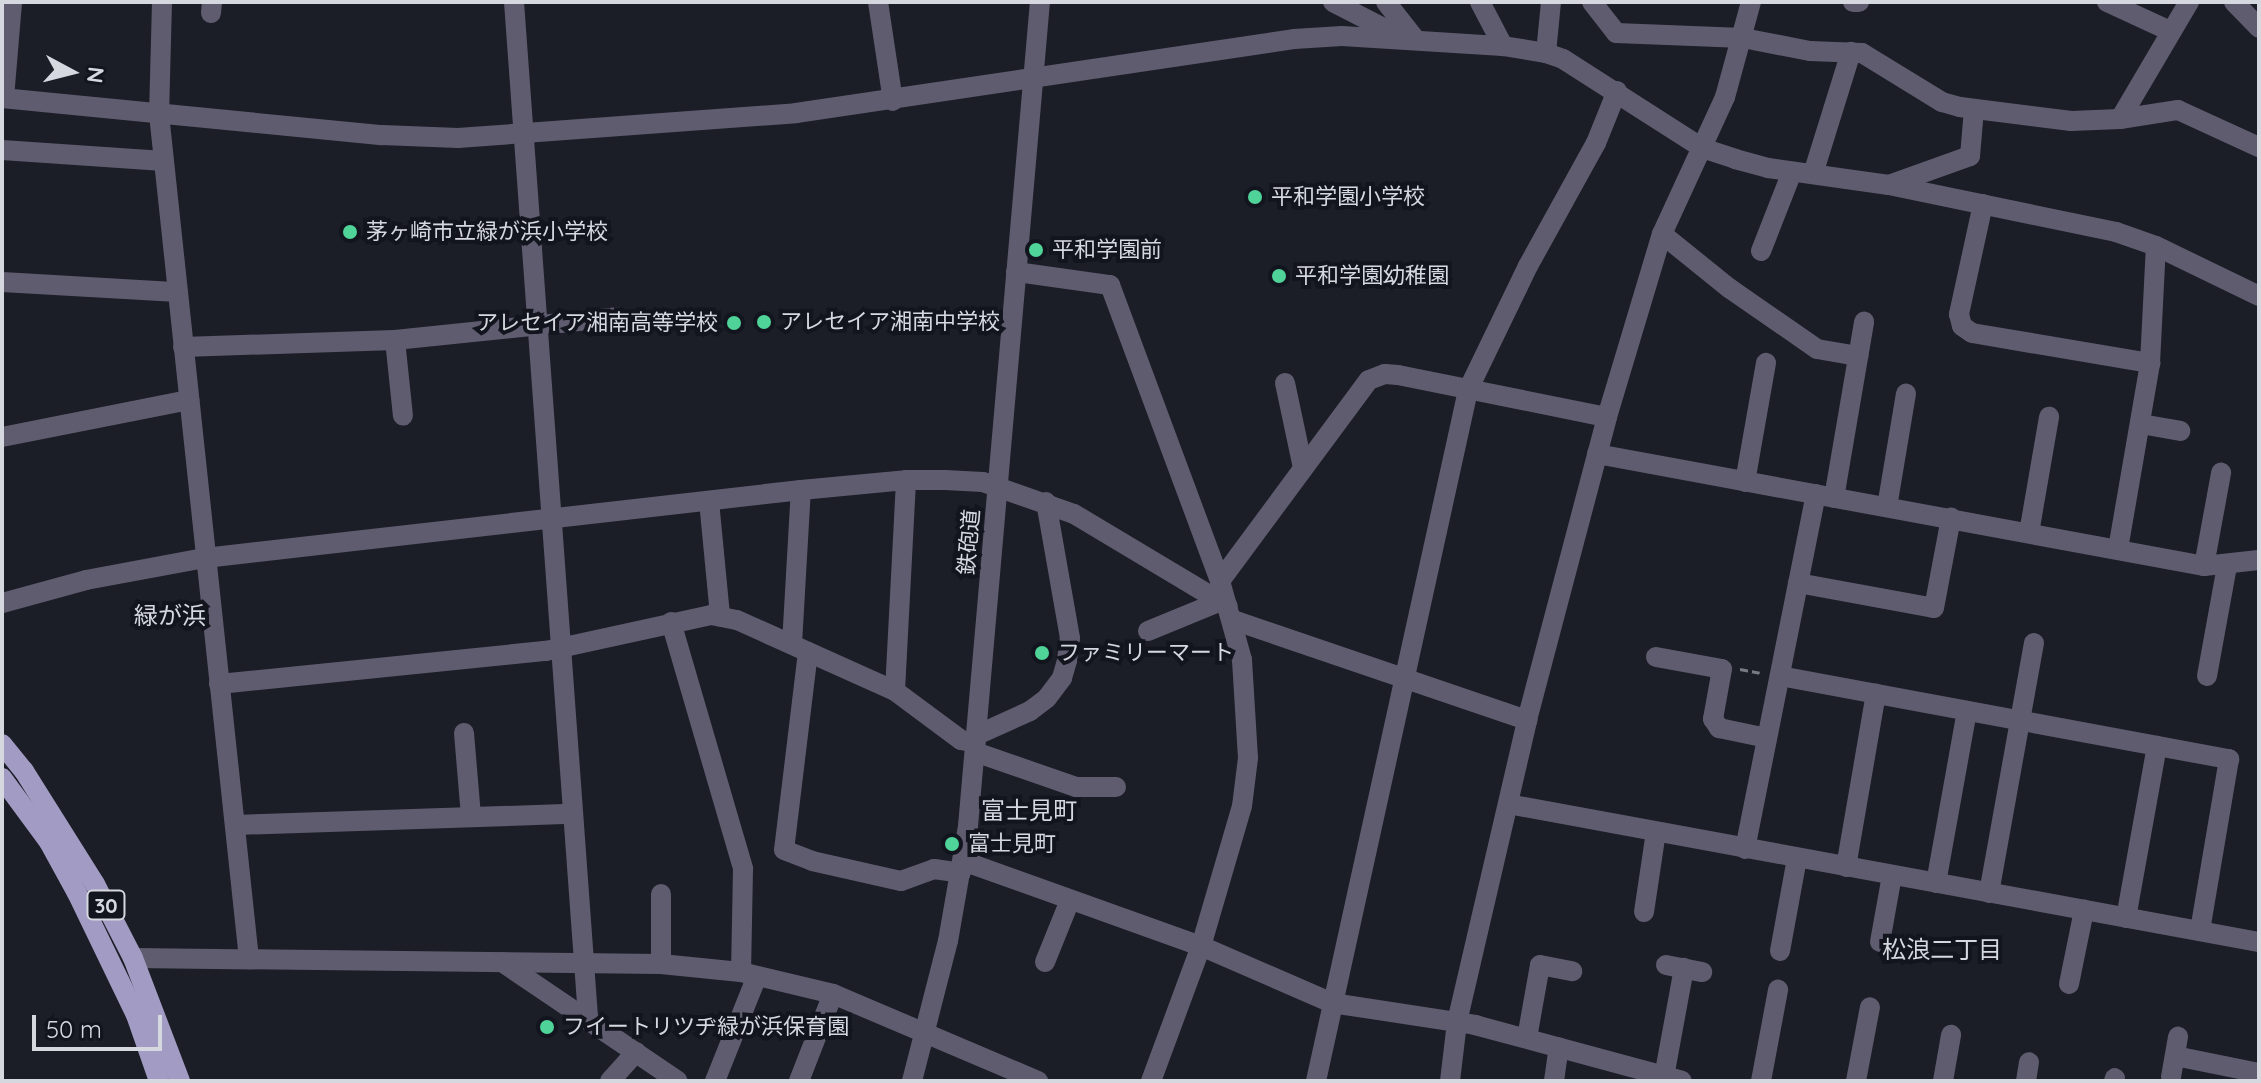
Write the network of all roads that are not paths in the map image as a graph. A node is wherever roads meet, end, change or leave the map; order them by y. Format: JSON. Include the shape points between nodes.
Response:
{"nodes":[{"id":1,"x":12,"y":2,"type":"edge"},
{"id":2,"x":162,"y":2,"type":"edge"},
{"id":3,"x":514,"y":2,"type":"edge"},
{"id":4,"x":878,"y":2,"type":"edge"},
{"id":5,"x":1040,"y":2,"type":"edge"},
{"id":6,"x":1333,"y":2,"type":"edge"},
{"id":7,"x":1386,"y":2,"type":"edge"},
{"id":8,"x":1480,"y":2,"type":"edge"},
{"id":9,"x":1551,"y":2,"type":"edge"},
{"id":10,"x":1592,"y":2,"type":"edge"},
{"id":11,"x":1751,"y":2,"type":"edge"},
{"id":12,"x":1853,"y":2,"type":"edge"},
{"id":13,"x":1859,"y":2,"type":"edge"},
{"id":14,"x":2107,"y":2,"type":"edge"},
{"id":15,"x":2189,"y":2,"type":"edge"},
{"id":16,"x":2234,"y":2,"type":"edge"},
{"id":17,"x":2259,"y":28,"type":"edge"},
{"id":18,"x":2170,"y":31,"type":"junction"},
{"id":19,"x":1743,"y":38,"type":"junction"},
{"id":20,"x":1409,"y":39,"type":"junction"},
{"id":21,"x":1503,"y":46,"type":"junction"},
{"id":22,"x":1851,"y":52,"type":"junction"},
{"id":23,"x":1546,"y":53,"type":"junction"},
{"id":24,"x":1034,"y":75,"type":"junction"},
{"id":25,"x":1617,"y":91,"type":"junction"},
{"id":26,"x":3,"y":98,"type":"edge"},
{"id":27,"x":893,"y":101,"type":"junction"},
{"id":28,"x":1974,"y":109,"type":"junction"},
{"id":29,"x":159,"y":114,"type":"junction"},
{"id":30,"x":2120,"y":119,"type":"junction"},
{"id":31,"x":524,"y":135,"type":"junction"},
{"id":32,"x":2259,"y":147,"type":"edge"},
{"id":33,"x":1702,"y":148,"type":"junction"},
{"id":34,"x":2,"y":150,"type":"edge"},
{"id":35,"x":164,"y":161,"type":"junction"},
{"id":36,"x":1802,"y":173,"type":"junction"},
{"id":37,"x":1889,"y":185,"type":"junction"},
{"id":38,"x":1983,"y":204,"type":"junction"},
{"id":39,"x":1662,"y":234,"type":"junction"},
{"id":40,"x":2156,"y":246,"type":"junction"},
{"id":41,"x":1761,"y":251,"type":"dead end"},
{"id":42,"x":1016,"y":272,"type":"junction"},
{"id":43,"x":2,"y":282,"type":"edge"},
{"id":44,"x":178,"y":292,"type":"junction"},
{"id":45,"x":2259,"y":296,"type":"edge"},
{"id":46,"x":617,"y":317,"type":"dead end"},
{"id":47,"x":1864,"y":322,"type":"dead end"},
{"id":48,"x":537,"y":326,"type":"junction"},
{"id":49,"x":395,"y":340,"type":"junction"},
{"id":50,"x":183,"y":347,"type":"junction"},
{"id":51,"x":1858,"y":356,"type":"junction"},
{"id":52,"x":1766,"y":363,"type":"dead end"},
{"id":53,"x":2150,"y":363,"type":"junction"},
{"id":54,"x":1285,"y":383,"type":"dead end"},
{"id":55,"x":1468,"y":390,"type":"junction"},
{"id":56,"x":1906,"y":394,"type":"dead end"},
{"id":57,"x":189,"y":400,"type":"junction"},
{"id":58,"x":403,"y":416,"type":"dead end"},
{"id":59,"x":1607,"y":417,"type":"junction"},
{"id":60,"x":2049,"y":417,"type":"dead end"},
{"id":61,"x":2141,"y":424,"type":"junction"},
{"id":62,"x":2180,"y":431,"type":"dead end"},
{"id":63,"x":2,"y":437,"type":"edge"},
{"id":64,"x":1597,"y":454,"type":"junction"},
{"id":65,"x":1303,"y":468,"type":"junction"},
{"id":66,"x":2221,"y":473,"type":"dead end"},
{"id":67,"x":906,"y":480,"type":"junction"},
{"id":68,"x":1745,"y":482,"type":"junction"},
{"id":69,"x":998,"y":487,"type":"junction"},
{"id":70,"x":801,"y":490,"type":"junction"},
{"id":71,"x":1825,"y":496,"type":"junction"},
{"id":72,"x":709,"y":501,"type":"junction"},
{"id":73,"x":1046,"y":502,"type":"junction"},
{"id":74,"x":1887,"y":507,"type":"junction"},
{"id":75,"x":550,"y":518,"type":"junction"},
{"id":76,"x":1951,"y":518,"type":"junction"},
{"id":77,"x":2029,"y":533,"type":"junction"},
{"id":78,"x":2118,"y":549,"type":"junction"},
{"id":79,"x":205,"y":558,"type":"junction"},
{"id":80,"x":2259,"y":560,"type":"edge"},
{"id":81,"x":2204,"y":566,"type":"junction"},
{"id":82,"x":2227,"y":566,"type":"junction"},
{"id":83,"x":1798,"y":583,"type":"junction"},
{"id":84,"x":1226,"y":602,"type":"junction"},
{"id":85,"x":2,"y":603,"type":"edge"},
{"id":86,"x":720,"y":616,"type":"junction"},
{"id":87,"x":671,"y":622,"type":"junction"},
{"id":88,"x":1148,"y":631,"type":"dead end"},
{"id":89,"x":2034,"y":643,"type":"dead end"},
{"id":90,"x":800,"y":648,"type":"junction"},
{"id":91,"x":561,"y":649,"type":"junction"},
{"id":92,"x":1656,"y":657,"type":"dead end"},
{"id":93,"x":1780,"y":676,"type":"junction"},
{"id":94,"x":2207,"y":676,"type":"dead end"},
{"id":95,"x":1406,"y":681,"type":"junction"},
{"id":96,"x":219,"y":684,"type":"junction"},
{"id":97,"x":895,"y":691,"type":"junction"},
{"id":98,"x":1876,"y":694,"type":"junction"},
{"id":99,"x":1967,"y":711,"type":"junction"},
{"id":100,"x":1527,"y":720,"type":"junction"},
{"id":101,"x":2020,"y":721,"type":"junction"},
{"id":102,"x":464,"y":733,"type":"dead end"},
{"id":103,"x":1767,"y":738,"type":"junction"},
{"id":104,"x":976,"y":743,"type":"junction"},
{"id":105,"x":2,"y":744,"type":"edge"},
{"id":106,"x":2157,"y":746,"type":"junction"},
{"id":107,"x":2,"y":778,"type":"edge"},
{"id":108,"x":1116,"y":787,"type":"dead end"},
{"id":109,"x":1508,"y":804,"type":"junction"},
{"id":110,"x":571,"y":814,"type":"junction"},
{"id":111,"x":471,"y":817,"type":"junction"},
{"id":112,"x":235,"y":825,"type":"junction"},
{"id":113,"x":1656,"y":832,"type":"junction"},
{"id":114,"x":1745,"y":849,"type":"junction"},
{"id":115,"x":1797,"y":858,"type":"junction"},
{"id":116,"x":962,"y":867,"type":"junction"},
{"id":117,"x":1846,"y":867,"type":"junction"},
{"id":118,"x":1892,"y":875,"type":"junction"},
{"id":119,"x":1936,"y":883,"type":"junction"},
{"id":120,"x":1989,"y":893,"type":"junction"},
{"id":121,"x":661,"y":894,"type":"dead end"},
{"id":122,"x":1070,"y":900,"type":"junction"},
{"id":123,"x":2084,"y":910,"type":"junction"},
{"id":124,"x":1644,"y":912,"type":"dead end"},
{"id":125,"x":2126,"y":918,"type":"junction"},
{"id":126,"x":2200,"y":931,"type":"junction"},
{"id":127,"x":1880,"y":942,"type":"dead end"},
{"id":128,"x":2259,"y":942,"type":"edge"},
{"id":129,"x":1201,"y":946,"type":"junction"},
{"id":130,"x":1780,"y":951,"type":"dead end"},
{"id":131,"x":133,"y":958,"type":"junction"},
{"id":132,"x":249,"y":959,"type":"junction"},
{"id":133,"x":502,"y":962,"type":"junction"},
{"id":134,"x":1045,"y":962,"type":"dead end"},
{"id":135,"x":583,"y":963,"type":"junction"},
{"id":136,"x":661,"y":964,"type":"junction"},
{"id":137,"x":1684,"y":968,"type":"dead end"},
{"id":138,"x":1572,"y":971,"type":"dead end"},
{"id":139,"x":749,"y":974,"type":"junction"},
{"id":140,"x":2069,"y":984,"type":"dead end"},
{"id":141,"x":1778,"y":990,"type":"dead end"},
{"id":142,"x":833,"y":994,"type":"junction"},
{"id":143,"x":1332,"y":1003,"type":"junction"},
{"id":144,"x":1870,"y":1007,"type":"dead end"},
{"id":145,"x":588,"y":1018,"type":"junction"},
{"id":146,"x":1457,"y":1022,"type":"junction"},
{"id":147,"x":927,"y":1032,"type":"junction"},
{"id":148,"x":1951,"y":1035,"type":"dead end"},
{"id":149,"x":1527,"y":1038,"type":"junction"},
{"id":150,"x":1559,"y":1047,"type":"junction"},
{"id":151,"x":636,"y":1052,"type":"junction"},
{"id":152,"x":2175,"y":1056,"type":"dead end"},
{"id":153,"x":2259,"y":1073,"type":"edge"},
{"id":154,"x":1658,"y":1078,"type":"edge"},
{"id":155,"x":159,"y":1081,"type":"edge"},
{"id":156,"x":180,"y":1081,"type":"edge"},
{"id":157,"x":610,"y":1081,"type":"edge"},
{"id":158,"x":678,"y":1081,"type":"edge"},
{"id":159,"x":715,"y":1081,"type":"edge"},
{"id":160,"x":799,"y":1081,"type":"edge"},
{"id":161,"x":912,"y":1081,"type":"edge"},
{"id":162,"x":1038,"y":1081,"type":"edge"},
{"id":163,"x":1151,"y":1081,"type":"edge"},
{"id":164,"x":1316,"y":1081,"type":"edge"},
{"id":165,"x":1450,"y":1081,"type":"edge"},
{"id":166,"x":1554,"y":1081,"type":"edge"},
{"id":167,"x":1761,"y":1081,"type":"edge"},
{"id":168,"x":1856,"y":1081,"type":"edge"},
{"id":169,"x":1943,"y":1081,"type":"edge"}],
"edges":[{"from":1,"to":26,"type":"street"},
{"from":2,"to":29,"type":"street"},
{"from":3,"to":31,"type":"street"},
{"from":4,"to":27,"type":"street"},
{"from":5,"to":24,"type":"street","name":"鉄砲道"},
{"from":6,"to":20,"type":"street"},
{"from":7,"to":20,"type":"street"},
{"from":8,"to":21,"type":"street"},
{"from":9,"to":23,"type":"street"},
{"from":10,"to":19,"type":"street","via":[[1616,33]]},
{"from":11,"to":19,"type":"street"},
{"from":12,"to":13,"type":"street"},
{"from":14,"to":18,"type":"street"},
{"from":15,"to":18,"type":"street"},
{"from":16,"to":17,"type":"street"},
{"from":18,"to":30,"type":"street"},
{"from":19,"to":22,"type":"street","via":[[1810,51]]},
{"from":19,"to":33,"type":"street"},
{"from":20,"to":21,"type":"street"},
{"from":20,"to":24,"type":"street","via":[[1294,39]]},
{"from":21,"to":23,"type":"street"},
{"from":22,"to":28,"type":"street","via":[[1862,53],[1942,102]]},
{"from":22,"to":36,"type":"street"},
{"from":23,"to":25,"type":"street"},
{"from":24,"to":27,"type":"street"},
{"from":24,"to":42,"type":"street","name":"鉄砲道"},
{"from":25,"to":33,"type":"street"},
{"from":25,"to":55,"type":"street","via":[[1596,143]]},
{"from":26,"to":29,"type":"street"},
{"from":27,"to":31,"type":"street"},
{"from":28,"to":30,"type":"street","via":[[2071,121]]},
{"from":28,"to":37,"type":"street","via":[[1970,156]]},
{"from":29,"to":31,"type":"street","via":[[382,135]]},
{"from":29,"to":35,"type":"street"},
{"from":30,"to":32,"type":"street","via":[[2178,110]]},
{"from":31,"to":48,"type":"street"},
{"from":33,"to":36,"type":"street"},
{"from":33,"to":39,"type":"street"},
{"from":34,"to":35,"type":"street"},
{"from":35,"to":44,"type":"street"},
{"from":36,"to":37,"type":"street"},
{"from":36,"to":41,"type":"street"},
{"from":37,"to":38,"type":"street"},
{"from":38,"to":40,"type":"street","via":[[2116,232]]},
{"from":38,"to":53,"type":"street","via":[[1959,314],[1962,326],[1972,333]]},
{"from":39,"to":51,"type":"street","via":[[1817,349]]},
{"from":39,"to":59,"type":"street"},
{"from":40,"to":45,"type":"street"},
{"from":40,"to":53,"type":"street"},
{"from":42,"to":69,"type":"street","name":"鉄砲道"},
{"from":42,"to":84,"type":"street","via":[[1110,285]]},
{"from":43,"to":44,"type":"street"},
{"from":44,"to":50,"type":"street"},
{"from":46,"to":48,"type":"street"},
{"from":47,"to":51,"type":"street"},
{"from":48,"to":49,"type":"street"},
{"from":48,"to":75,"type":"street"},
{"from":49,"to":50,"type":"street"},
{"from":49,"to":58,"type":"street"},
{"from":50,"to":57,"type":"street"},
{"from":51,"to":71,"type":"street"},
{"from":52,"to":68,"type":"street"},
{"from":53,"to":61,"type":"street"},
{"from":54,"to":65,"type":"street"},
{"from":55,"to":59,"type":"street"},
{"from":55,"to":65,"type":"street","via":[[1398,375],[1369,380]]},
{"from":55,"to":95,"type":"street"},
{"from":56,"to":74,"type":"street"},
{"from":57,"to":63,"type":"street"},
{"from":57,"to":79,"type":"street"},
{"from":59,"to":64,"type":"street"},
{"from":60,"to":77,"type":"street"},
{"from":61,"to":62,"type":"street"},
{"from":61,"to":78,"type":"street"},
{"from":64,"to":68,"type":"street"},
{"from":64,"to":100,"type":"street"},
{"from":65,"to":84,"type":"street"},
{"from":66,"to":81,"type":"street"},
{"from":67,"to":69,"type":"street"},
{"from":67,"to":70,"type":"street"},
{"from":67,"to":97,"type":"street"},
{"from":68,"to":71,"type":"street"},
{"from":69,"to":73,"type":"street"},
{"from":69,"to":104,"type":"street","name":"鉄砲道"},
{"from":70,"to":72,"type":"street"},
{"from":70,"to":90,"type":"street"},
{"from":71,"to":74,"type":"street"},
{"from":71,"to":83,"type":"street"},
{"from":72,"to":75,"type":"street"},
{"from":72,"to":86,"type":"street"},
{"from":73,"to":84,"type":"street","via":[[1100,527]]},
{"from":73,"to":104,"type":"street","via":[[1070,638],[1067,661],[1047,698]]},
{"from":74,"to":76,"type":"street"},
{"from":75,"to":79,"type":"street"},
{"from":75,"to":91,"type":"street"},
{"from":76,"to":77,"type":"street"},
{"from":76,"to":83,"type":"street","via":[[1934,608]]},
{"from":77,"to":78,"type":"street"},
{"from":78,"to":81,"type":"street"},
{"from":79,"to":85,"type":"street","via":[[86,580]]},
{"from":79,"to":96,"type":"street"},
{"from":80,"to":82,"type":"street"},
{"from":81,"to":82,"type":"street"},
{"from":82,"to":94,"type":"street"},
{"from":83,"to":93,"type":"street"},
{"from":84,"to":88,"type":"street"},
{"from":84,"to":95,"type":"street"},
{"from":84,"to":129,"type":"street","via":[[1247,702],[1248,758],[1242,806]]},
{"from":86,"to":87,"type":"street"},
{"from":86,"to":90,"type":"street"},
{"from":87,"to":91,"type":"street"},
{"from":87,"to":139,"type":"street","via":[[743,869]]},
{"from":89,"to":101,"type":"street"},
{"from":90,"to":97,"type":"street"},
{"from":90,"to":116,"type":"street","via":[[784,850],[901,881],[934,869]]},
{"from":91,"to":96,"type":"street"},
{"from":91,"to":110,"type":"street"},
{"from":92,"to":103,"type":"street","via":[[1722,669],[1713,719],[1719,728]]},
{"from":93,"to":98,"type":"street"},
{"from":93,"to":103,"type":"street"},
{"from":95,"to":100,"type":"street"},
{"from":95,"to":143,"type":"street"},
{"from":96,"to":112,"type":"street"},
{"from":97,"to":104,"type":"street","via":[[961,740]]},
{"from":98,"to":99,"type":"street"},
{"from":98,"to":117,"type":"street"},
{"from":99,"to":101,"type":"street"},
{"from":99,"to":119,"type":"street"},
{"from":100,"to":109,"type":"street"},
{"from":101,"to":106,"type":"street"},
{"from":101,"to":120,"type":"street"},
{"from":102,"to":111,"type":"street"},
{"from":103,"to":114,"type":"street"},
{"from":104,"to":108,"type":"street","via":[[1076,787]]},
{"from":104,"to":116,"type":"street","name":"鉄砲道"},
{"from":105,"to":131,"type":"main road","number":"30","via":[[65,833]]},
{"from":106,"to":125,"type":"street"},
{"from":106,"to":126,"type":"street","via":[[2229,759]]},
{"from":107,"to":155,"type":"main road","number":"30","via":[[49,842],[84,906],[136,1015]]},
{"from":109,"to":113,"type":"street"},
{"from":109,"to":146,"type":"street"},
{"from":110,"to":111,"type":"street"},
{"from":110,"to":135,"type":"street"},
{"from":111,"to":112,"type":"street"},
{"from":112,"to":132,"type":"street"},
{"from":113,"to":114,"type":"street"},
{"from":113,"to":124,"type":"street"},
{"from":114,"to":115,"type":"street"},
{"from":115,"to":117,"type":"street"},
{"from":115,"to":130,"type":"street"},
{"from":116,"to":122,"type":"street"},
{"from":116,"to":147,"type":"street","name":"鉄砲道"},
{"from":117,"to":118,"type":"street"},
{"from":118,"to":119,"type":"street"},
{"from":118,"to":127,"type":"street"},
{"from":119,"to":120,"type":"street"},
{"from":120,"to":123,"type":"street"},
{"from":121,"to":136,"type":"street"},
{"from":122,"to":129,"type":"street"},
{"from":122,"to":134,"type":"street"},
{"from":123,"to":125,"type":"street"},
{"from":123,"to":140,"type":"street"},
{"from":125,"to":126,"type":"street"},
{"from":126,"to":128,"type":"street"},
{"from":129,"to":143,"type":"street"},
{"from":129,"to":163,"type":"street"},
{"from":131,"to":132,"type":"street"},
{"from":131,"to":156,"type":"main road","number":"30"},
{"from":132,"to":133,"type":"street"},
{"from":133,"to":135,"type":"street"},
{"from":133,"to":145,"type":"street"},
{"from":135,"to":136,"type":"street"},
{"from":135,"to":145,"type":"street"},
{"from":136,"to":139,"type":"street"},
{"from":137,"to":154,"type":"street"},
{"from":138,"to":149,"type":"street","via":[[1540,965]]},
{"from":139,"to":142,"type":"street"},
{"from":139,"to":159,"type":"street"},
{"from":141,"to":167,"type":"street"},
{"from":142,"to":147,"type":"street"},
{"from":142,"to":160,"type":"street"},
{"from":143,"to":146,"type":"street"},
{"from":143,"to":164,"type":"street"},
{"from":144,"to":168,"type":"street"},
{"from":145,"to":151,"type":"street"},
{"from":146,"to":149,"type":"street"},
{"from":146,"to":165,"type":"street"},
{"from":147,"to":161,"type":"street","name":"鉄砲道"},
{"from":147,"to":162,"type":"street"},
{"from":148,"to":169,"type":"street"},
{"from":149,"to":150,"type":"street"},
{"from":150,"to":154,"type":"street"},
{"from":150,"to":166,"type":"street"},
{"from":151,"to":157,"type":"street"},
{"from":151,"to":158,"type":"street"},
{"from":152,"to":153,"type":"street"}]}
